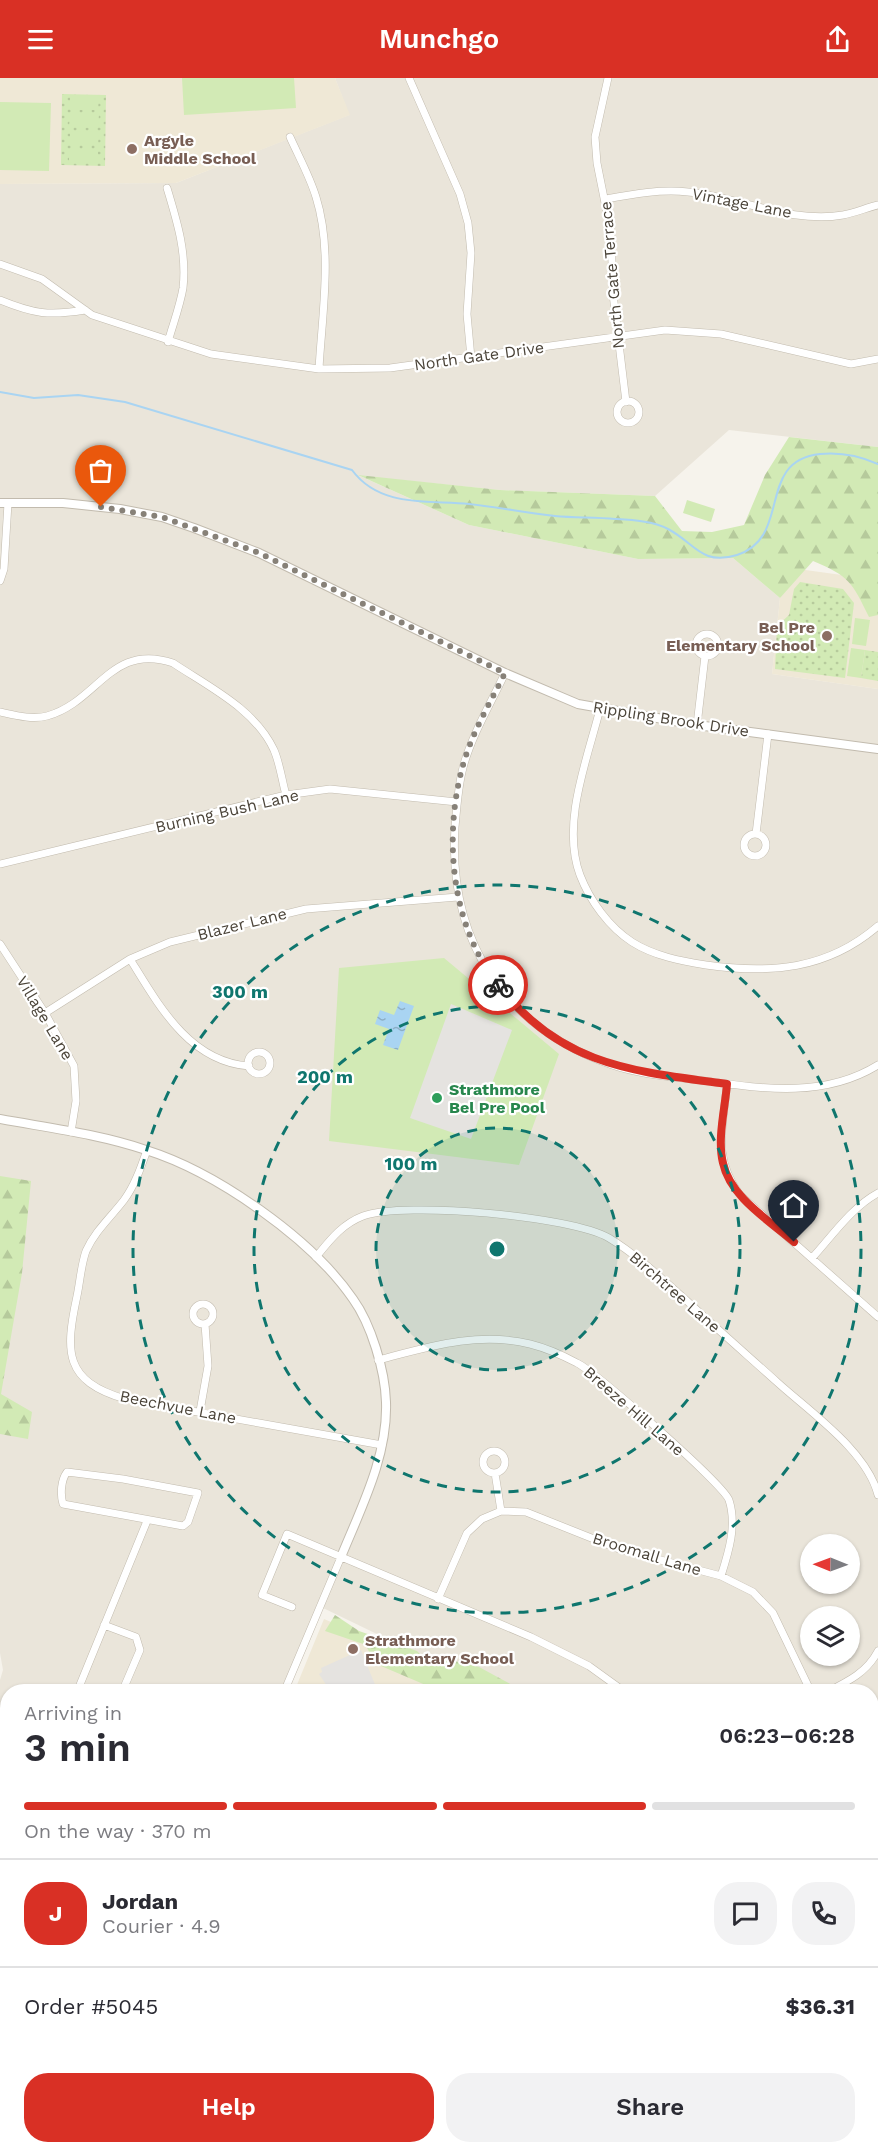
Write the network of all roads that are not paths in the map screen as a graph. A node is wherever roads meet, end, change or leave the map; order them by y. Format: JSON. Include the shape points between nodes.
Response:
{"nodes":[{"id":1,"x":409,"y":78,"type":"edge"},
{"id":2,"x":608,"y":78,"type":"edge"},
{"id":3,"x":290,"y":137,"type":"dead end"},
{"id":4,"x":167,"y":188,"type":"dead end"},
{"id":5,"x":606,"y":199,"type":"junction"},
{"id":6,"x":878,"y":205,"type":"edge"},
{"id":7,"x":0,"y":264,"type":"edge"},
{"id":8,"x":0,"y":300,"type":"edge"},
{"id":9,"x":85,"y":310,"type":"junction"},
{"id":10,"x":617,"y":335,"type":"junction"},
{"id":11,"x":168,"y":342,"type":"junction"},
{"id":12,"x":471,"y":358,"type":"junction"},
{"id":13,"x":878,"y":359,"type":"edge"},
{"id":14,"x":319,"y":369,"type":"junction"},
{"id":15,"x":626,"y":402,"type":"dead end"},
{"id":16,"x":4,"y":503,"type":"edge"},
{"id":17,"x":0,"y":581,"type":"edge"},
{"id":18,"x":705,"y":656,"type":"dead end"},
{"id":19,"x":505,"y":673,"type":"junction"},
{"id":20,"x":600,"y":710,"type":"junction"},
{"id":21,"x":0,"y":712,"type":"edge"},
{"id":22,"x":697,"y":725,"type":"junction"},
{"id":23,"x":768,"y":734,"type":"junction"},
{"id":24,"x":878,"y":749,"type":"edge"},
{"id":25,"x":286,"y":795,"type":"junction"},
{"id":26,"x":457,"y":802,"type":"junction"},
{"id":27,"x":756,"y":834,"type":"dead end"},
{"id":28,"x":0,"y":864,"type":"edge"},
{"id":29,"x":458,"y":897,"type":"junction"},
{"id":30,"x":878,"y":926,"type":"edge"},
{"id":31,"x":0,"y":945,"type":"edge"},
{"id":32,"x":130,"y":959,"type":"junction"},
{"id":33,"x":45,"y":1013,"type":"junction"},
{"id":34,"x":878,"y":1065,"type":"edge"},
{"id":35,"x":249,"y":1066,"type":"dead end"},
{"id":36,"x":727,"y":1084,"type":"junction"},
{"id":37,"x":0,"y":1119,"type":"edge"},
{"id":38,"x":71,"y":1132,"type":"junction"},
{"id":39,"x":147,"y":1150,"type":"junction"},
{"id":40,"x":878,"y":1193,"type":"edge"},
{"id":41,"x":316,"y":1257,"type":"junction"},
{"id":42,"x":812,"y":1258,"type":"junction"},
{"id":43,"x":878,"y":1317,"type":"edge"},
{"id":44,"x":205,"y":1324,"type":"dead end"},
{"id":45,"x":378,"y":1360,"type":"junction"},
{"id":46,"x":200,"y":1411,"type":"junction"},
{"id":47,"x":382,"y":1445,"type":"junction"},
{"id":48,"x":495,"y":1473,"type":"dead end"},
{"id":49,"x":876,"y":1480,"type":"edge"},
{"id":50,"x":878,"y":1496,"type":"edge"},
{"id":51,"x":501,"y":1511,"type":"junction"},
{"id":52,"x":147,"y":1521,"type":"junction"},
{"id":53,"x":341,"y":1557,"type":"junction"},
{"id":54,"x":721,"y":1576,"type":"junction"},
{"id":55,"x":438,"y":1599,"type":"junction"},
{"id":56,"x":292,"y":1607,"type":"dead end"},
{"id":57,"x":104,"y":1625,"type":"junction"},
{"id":58,"x":878,"y":1651,"type":"edge"},
{"id":59,"x":871,"y":1664,"type":"junction"},
{"id":60,"x":878,"y":1670,"type":"edge"},
{"id":61,"x":79,"y":1684,"type":"edge"},
{"id":62,"x":125,"y":1684,"type":"edge"},
{"id":63,"x":287,"y":1684,"type":"edge"},
{"id":64,"x":614,"y":1684,"type":"edge"},
{"id":65,"x":807,"y":1684,"type":"edge"},
{"id":66,"x":844,"y":1684,"type":"edge"}],
"edges":[{"from":1,"to":12,"type":"street","via":[[460,194],[468,223],[471,253],[467,314]]},
{"from":2,"to":5,"type":"street","name":"North Gate Terrace","via":[[595,137]]},
{"from":3,"to":14,"type":"street","via":[[316,197],[323,232]]},
{"from":4,"to":11,"type":"street","via":[[184,260],[183,289]]},
{"from":5,"to":6,"type":"street","name":"Vintage Lane","via":[[645,192],[687,192],[779,212],[821,216]]},
{"from":5,"to":10,"type":"street","name":"North Gate Terrace"},
{"from":7,"to":9,"type":"street","name":"North Gate Drive","via":[[42,279]]},
{"from":8,"to":9,"type":"street","name":"North Gate Drive","via":[[53,315]]},
{"from":9,"to":11,"type":"street","name":"North Gate Drive"},
{"from":10,"to":12,"type":"street","name":"North Gate Drive"},
{"from":10,"to":13,"type":"street","name":"North Gate Drive","via":[[696,330],[850,363]]},
{"from":10,"to":15,"type":"street","name":"North Gate Terrace"},
{"from":11,"to":14,"type":"street","name":"North Gate Drive","via":[[237,359]]},
{"from":12,"to":14,"type":"street","name":"North Gate Drive","via":[[390,368]]},
{"from":16,"to":17,"type":"street"},
{"from":16,"to":19,"type":"street","name":"Rippling Brook Drive","via":[[63,503],[162,517],[259,553]]},
{"from":18,"to":22,"type":"street"},
{"from":19,"to":20,"type":"street","name":"Rippling Brook Drive"},
{"from":19,"to":26,"type":"street","via":[[463,766]]},
{"from":20,"to":22,"type":"street","name":"Rippling Brook Drive"},
{"from":20,"to":30,"type":"street","via":[[573,832],[580,875],[597,908],[614,928],[657,954],[696,963],[768,970],[823,959]]},
{"from":21,"to":25,"type":"street","via":[[44,717],[75,703],[114,668],[135,659],[161,658],[241,708],[262,728],[275,752]]},
{"from":22,"to":23,"type":"street","name":"Rippling Brook Drive"},
{"from":23,"to":24,"type":"street","name":"Rippling Brook Drive"},
{"from":23,"to":27,"type":"street"},
{"from":25,"to":26,"type":"street","name":"Burning Bush Lane","via":[[330,789]]},
{"from":25,"to":28,"type":"street","name":"Burning Bush Lane"},
{"from":26,"to":29,"type":"street","via":[[453,862]]},
{"from":29,"to":32,"type":"street","name":"Blazer Lane","via":[[306,909],[170,942]]},
{"from":29,"to":36,"type":"street","via":[[469,934],[487,970],[513,1005],[544,1032],[612,1066]]},
{"from":31,"to":33,"type":"street","name":"Village Lane"},
{"from":32,"to":33,"type":"street","name":"Blazer Lane"},
{"from":32,"to":35,"type":"street","via":[[161,1010],[180,1032],[215,1056]]},
{"from":33,"to":38,"type":"street","name":"Village Lane","via":[[74,1066],[76,1101]]},
{"from":34,"to":36,"type":"street","via":[[829,1085],[789,1090]]},
{"from":36,"to":42,"type":"street","via":[[721,1148],[727,1178],[740,1195]]},
{"from":37,"to":38,"type":"street"},
{"from":38,"to":39,"type":"street"},
{"from":39,"to":41,"type":"street","via":[[203,1173],[250,1203]]},
{"from":39,"to":46,"type":"street","name":"Beechvue Lane","via":[[125,1199],[98,1230],[86,1253],[70,1342],[72,1358],[91,1385],[102,1392]]},
{"from":40,"to":42,"type":"street","via":[[868,1198]]},
{"from":41,"to":45,"type":"street","via":[[354,1301],[370,1331]]},
{"from":41,"to":49,"type":"street","name":"Birchtree Lane","via":[[348,1223],[384,1210],[528,1217],[570,1224],[605,1236],[647,1265],[824,1425]]},
{"from":42,"to":43,"type":"street"},
{"from":44,"to":46,"type":"street","via":[[208,1366]]},
{"from":45,"to":47,"type":"street","via":[[386,1401]]},
{"from":45,"to":54,"type":"street","name":"Breeze Hill Lane","via":[[472,1339],[529,1344],[578,1363],[728,1497],[733,1517],[730,1549]]},
{"from":46,"to":47,"type":"street","name":"Beechvue Lane"},
{"from":47,"to":53,"type":"street"},
{"from":48,"to":51,"type":"street"},
{"from":49,"to":50,"type":"street","name":"Birchtree Lane"},
{"from":51,"to":54,"type":"street","name":"Broomall Lane","via":[[525,1512],[619,1549]]},
{"from":51,"to":55,"type":"street","via":[[482,1519],[467,1533]]},
{"from":52,"to":52,"type":"street","via":[[63,1504],[64,1477],[67,1472],[76,1472],[198,1493],[192,1514],[183,1526]]},
{"from":52,"to":57,"type":"street"},
{"from":53,"to":55,"type":"street"},
{"from":53,"to":56,"type":"street","via":[[287,1534],[262,1594]]},
{"from":53,"to":63,"type":"street"},
{"from":54,"to":65,"type":"street","name":"Broomall Lane","via":[[753,1592],[773,1613]]},
{"from":55,"to":64,"type":"street","via":[[531,1637],[589,1666]]},
{"from":57,"to":61,"type":"street"},
{"from":57,"to":62,"type":"street","via":[[136,1637],[140,1650]]},
{"from":58,"to":59,"type":"street"},
{"from":59,"to":60,"type":"street"},
{"from":59,"to":66,"type":"street"}]}
